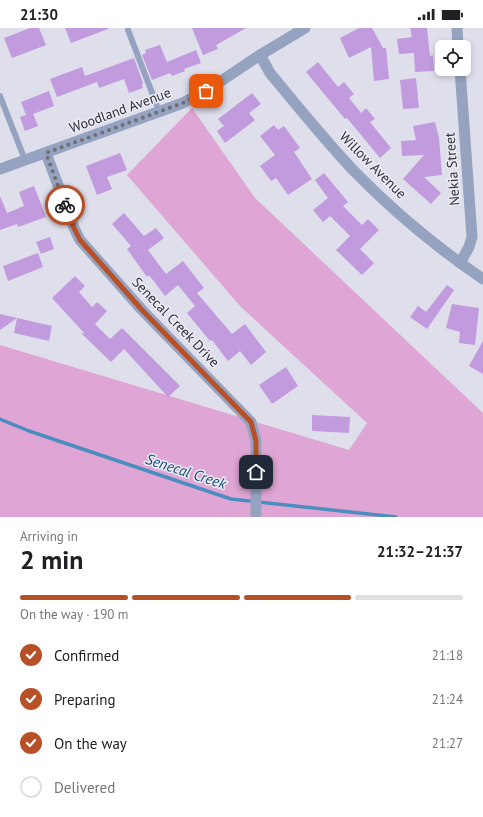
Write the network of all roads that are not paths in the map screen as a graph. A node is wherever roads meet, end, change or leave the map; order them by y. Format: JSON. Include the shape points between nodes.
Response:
{"nodes":[{"id":1,"x":305,"y":28,"type":"edge"},
{"id":2,"x":457,"y":28,"type":"edge"},
{"id":3,"x":128,"y":30,"type":"dead end"},
{"id":4,"x":458,"y":40,"type":"edge"},
{"id":5,"x":260,"y":55,"type":"junction"},
{"id":6,"x":460,"y":76,"type":"edge"},
{"id":7,"x":0,"y":96,"type":"edge"},
{"id":8,"x":159,"y":111,"type":"junction"},
{"id":9,"x":46,"y":153,"type":"junction"},
{"id":10,"x":25,"y":160,"type":"junction"},
{"id":11,"x":0,"y":169,"type":"edge"},
{"id":12,"x":460,"y":264,"type":"junction"},
{"id":13,"x":483,"y":279,"type":"edge"},
{"id":14,"x":256,"y":517,"type":"edge"}],
"edges":[{"from":1,"to":5,"type":"street","name":"Woodland Avenue"},
{"from":2,"to":4,"type":"street"},
{"from":3,"to":8,"type":"lane"},
{"from":5,"to":8,"type":"street","name":"Woodland Avenue","via":[[209,89],[183,103]]},
{"from":5,"to":12,"type":"street","name":"Willow Avenue","via":[[270,73],[354,170],[414,226]]},
{"from":6,"to":12,"type":"street","name":"Nekia Street","via":[[472,237]]},
{"from":7,"to":10,"type":"lane"},
{"from":8,"to":9,"type":"street","name":"Woodland Avenue"},
{"from":9,"to":10,"type":"street","name":"Woodland Avenue"},
{"from":9,"to":14,"type":"street","name":"Senecal Creek Drive","via":[[80,240],[142,310],[251,422],[256,441]]},
{"from":10,"to":11,"type":"street","name":"Woodland Avenue"},
{"from":12,"to":13,"type":"street","name":"Willow Avenue"}]}
